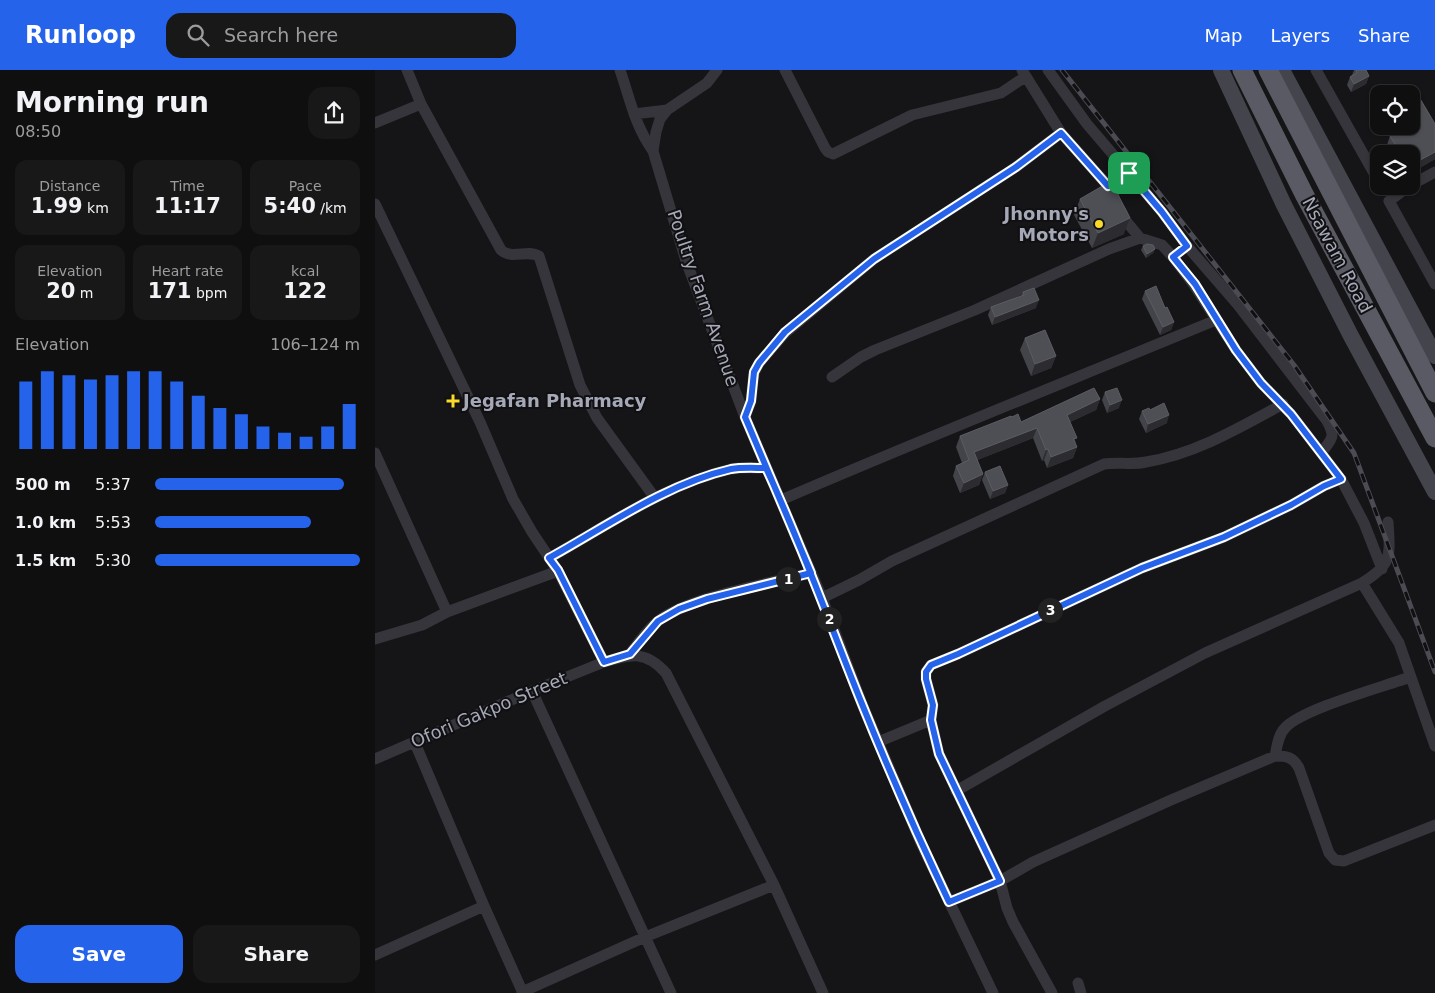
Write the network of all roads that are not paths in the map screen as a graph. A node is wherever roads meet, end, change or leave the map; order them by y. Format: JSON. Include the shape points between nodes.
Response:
{"nodes":[{"id":1,"x":407,"y":70,"type":"edge"},
{"id":2,"x":620,"y":70,"type":"edge"},
{"id":3,"x":717,"y":70,"type":"edge"},
{"id":4,"x":785,"y":70,"type":"edge"},
{"id":5,"x":1048,"y":70,"type":"edge"},
{"id":6,"x":1221,"y":70,"type":"edge"},
{"id":7,"x":1242,"y":70,"type":"edge"},
{"id":8,"x":1268,"y":70,"type":"edge"},
{"id":9,"x":1282,"y":70,"type":"edge"},
{"id":10,"x":1316,"y":70,"type":"edge"},
{"id":11,"x":1023,"y":73,"type":"edge"},
{"id":12,"x":421,"y":104,"type":"junction"},
{"id":13,"x":667,"y":110,"type":"junction"},
{"id":14,"x":633,"y":114,"type":"junction"},
{"id":15,"x":375,"y":123,"type":"edge"},
{"id":16,"x":1061,"y":133,"type":"junction"},
{"id":17,"x":653,"y":151,"type":"junction"},
{"id":18,"x":1370,"y":166,"type":"edge"},
{"id":19,"x":1435,"y":172,"type":"edge"},
{"id":20,"x":1129,"y":173,"type":"junction"},
{"id":21,"x":1420,"y":180,"type":"edge"},
{"id":22,"x":1108,"y":186,"type":"junction"},
{"id":23,"x":1386,"y":195,"type":"edge"},
{"id":24,"x":1397,"y":195,"type":"edge"},
{"id":25,"x":1389,"y":201,"type":"junction"},
{"id":26,"x":375,"y":204,"type":"edge"},
{"id":27,"x":1140,"y":238,"type":"junction"},
{"id":28,"x":1187,"y":246,"type":"junction"},
{"id":29,"x":1173,"y":257,"type":"junction"},
{"id":30,"x":1435,"y":284,"type":"edge"},
{"id":31,"x":1217,"y":320,"type":"junction"},
{"id":32,"x":1435,"y":356,"type":"edge"},
{"id":33,"x":832,"y":377,"type":"dead end"},
{"id":34,"x":1435,"y":392,"type":"edge"},
{"id":35,"x":1283,"y":404,"type":"junction"},
{"id":36,"x":745,"y":417,"type":"junction"},
{"id":37,"x":1435,"y":438,"type":"edge"},
{"id":38,"x":375,"y":453,"type":"edge"},
{"id":39,"x":1321,"y":453,"type":"junction"},
{"id":40,"x":766,"y":468,"type":"junction"},
{"id":41,"x":1341,"y":479,"type":"junction"},
{"id":42,"x":1435,"y":492,"type":"edge"},
{"id":43,"x":655,"y":498,"type":"junction"},
{"id":44,"x":781,"y":500,"type":"junction"},
{"id":45,"x":1388,"y":522,"type":"dead end"},
{"id":46,"x":549,"y":558,"type":"junction"},
{"id":47,"x":1382,"y":569,"type":"junction"},
{"id":48,"x":558,"y":570,"type":"junction"},
{"id":49,"x":811,"y":573,"type":"junction"},
{"id":50,"x":1362,"y":583,"type":"junction"},
{"id":51,"x":822,"y":598,"type":"junction"},
{"id":52,"x":447,"y":612,"type":"junction"},
{"id":53,"x":375,"y":639,"type":"edge"},
{"id":54,"x":630,"y":654,"type":"junction"},
{"id":55,"x":604,"y":662,"type":"junction"},
{"id":56,"x":1410,"y":677,"type":"junction"},
{"id":57,"x":532,"y":691,"type":"junction"},
{"id":58,"x":931,"y":720,"type":"junction"},
{"id":59,"x":878,"y":742,"type":"junction"},
{"id":60,"x":415,"y":743,"type":"junction"},
{"id":61,"x":1435,"y":746,"type":"edge"},
{"id":62,"x":1275,"y":756,"type":"junction"},
{"id":63,"x":375,"y":759,"type":"edge"},
{"id":64,"x":956,"y":791,"type":"junction"},
{"id":65,"x":1435,"y":826,"type":"edge"},
{"id":66,"x":1000,"y":881,"type":"junction"},
{"id":67,"x":773,"y":885,"type":"junction"},
{"id":68,"x":949,"y":902,"type":"junction"},
{"id":69,"x":484,"y":906,"type":"junction"},
{"id":70,"x":645,"y":937,"type":"junction"},
{"id":71,"x":375,"y":955,"type":"edge"},
{"id":72,"x":522,"y":993,"type":"edge"},
{"id":73,"x":671,"y":993,"type":"edge"},
{"id":74,"x":823,"y":993,"type":"edge"},
{"id":75,"x":993,"y":993,"type":"edge"},
{"id":76,"x":1052,"y":993,"type":"edge"}],
"edges":[{"from":1,"to":12,"type":"street"},
{"from":2,"to":14,"type":"street"},
{"from":3,"to":13,"type":"street","via":[[707,82]]},
{"from":4,"to":11,"type":"street","via":[[825,148],[833,154],[912,115],[1001,93]]},
{"from":5,"to":20,"type":"street","via":[[1087,124]]},
{"from":6,"to":42,"type":"main road","via":[[1284,206]]},
{"from":7,"to":37,"type":"highway","name":"Nsawam Road","via":[[1303,194]]},
{"from":8,"to":34,"type":"highway","name":"Nsawam Road"},
{"from":9,"to":32,"type":"main road"},
{"from":10,"to":18,"type":"street"},
{"from":11,"to":16,"type":"street"},
{"from":12,"to":15,"type":"street"},
{"from":12,"to":43,"type":"street","via":[[501,250],[511,255],[534,253],[539,256],[581,385],[597,418]]},
{"from":13,"to":14,"type":"street"},
{"from":13,"to":17,"type":"street","via":[[660,119]]},
{"from":14,"to":17,"type":"street","via":[[643,138]]},
{"from":16,"to":22,"type":"street"},
{"from":16,"to":36,"type":"street","via":[[1016,167],[874,259],[785,332],[754,372],[751,401]]},
{"from":17,"to":36,"type":"street","name":"Poultry Farm Avenue","via":[[686,261]]},
{"from":19,"to":21,"type":"street"},
{"from":20,"to":22,"type":"street"},
{"from":20,"to":28,"type":"street"},
{"from":22,"to":27,"type":"street","via":[[1126,221]]},
{"from":23,"to":25,"type":"street"},
{"from":24,"to":25,"type":"street"},
{"from":25,"to":30,"type":"street"},
{"from":26,"to":46,"type":"street","via":[[480,422],[513,499]]},
{"from":27,"to":29,"type":"street","via":[[1162,245]]},
{"from":27,"to":33,"type":"street","via":[[875,350]]},
{"from":28,"to":29,"type":"street"},
{"from":28,"to":39,"type":"street","via":[[1238,305],[1327,421],[1333,432],[1332,438]]},
{"from":29,"to":31,"type":"street","via":[[1195,284]]},
{"from":31,"to":35,"type":"street","via":[[1261,383]]},
{"from":31,"to":44,"type":"street"},
{"from":35,"to":39,"type":"street"},
{"from":35,"to":51,"type":"street","via":[[1194,449],[1145,463],[1104,464],[892,561]]},
{"from":36,"to":40,"type":"street","name":"Poultry Farm Avenue"},
{"from":38,"to":52,"type":"street"},
{"from":39,"to":41,"type":"street"},
{"from":40,"to":43,"type":"street","via":[[733,469]]},
{"from":40,"to":44,"type":"street","name":"Poultry Farm Avenue"},
{"from":41,"to":47,"type":"street"},
{"from":41,"to":58,"type":"street","via":[[1224,537],[1142,568],[931,665],[926,679],[933,705]]},
{"from":43,"to":46,"type":"street"},
{"from":44,"to":49,"type":"street","name":"Poultry Farm Avenue"},
{"from":45,"to":47,"type":"street","via":[[1389,548]]},
{"from":46,"to":48,"type":"street"},
{"from":47,"to":50,"type":"street"},
{"from":48,"to":52,"type":"street"},
{"from":48,"to":55,"type":"street"},
{"from":49,"to":51,"type":"street","name":"Poultry Farm Avenue"},
{"from":49,"to":54,"type":"street","via":[[679,609],[658,621]]},
{"from":50,"to":56,"type":"street","via":[[1395,635]]},
{"from":50,"to":64,"type":"street","via":[[1205,653]]},
{"from":51,"to":59,"type":"street","name":"Poultry Farm Avenue"},
{"from":52,"to":53,"type":"street","via":[[422,625]]},
{"from":54,"to":55,"type":"street","name":"Ofori Gakpo Street"},
{"from":54,"to":67,"type":"street","via":[[647,658],[666,673]]},
{"from":55,"to":57,"type":"street","name":"Ofori Gakpo Street"},
{"from":56,"to":61,"type":"street"},
{"from":56,"to":62,"type":"street","via":[[1296,719],[1280,736]]},
{"from":57,"to":60,"type":"street","name":"Ofori Gakpo Street"},
{"from":57,"to":70,"type":"street"},
{"from":58,"to":59,"type":"street"},
{"from":58,"to":64,"type":"street","via":[[939,754]]},
{"from":59,"to":68,"type":"street","name":"Poultry Farm Avenue"},
{"from":60,"to":63,"type":"street","name":"Ofori Gakpo Street"},
{"from":60,"to":69,"type":"street"},
{"from":62,"to":65,"type":"street","via":[[1295,760],[1329,853],[1335,860],[1359,856]]},
{"from":62,"to":66,"type":"street","via":[[1033,862]]},
{"from":64,"to":66,"type":"street"},
{"from":66,"to":68,"type":"street"},
{"from":66,"to":76,"type":"street","via":[[1013,922]]},
{"from":67,"to":70,"type":"street"},
{"from":67,"to":74,"type":"street"},
{"from":68,"to":75,"type":"street","name":"Poultry Farm Avenue"},
{"from":69,"to":71,"type":"street"},
{"from":69,"to":72,"type":"street"},
{"from":70,"to":72,"type":"street"},
{"from":70,"to":73,"type":"street"}]}
